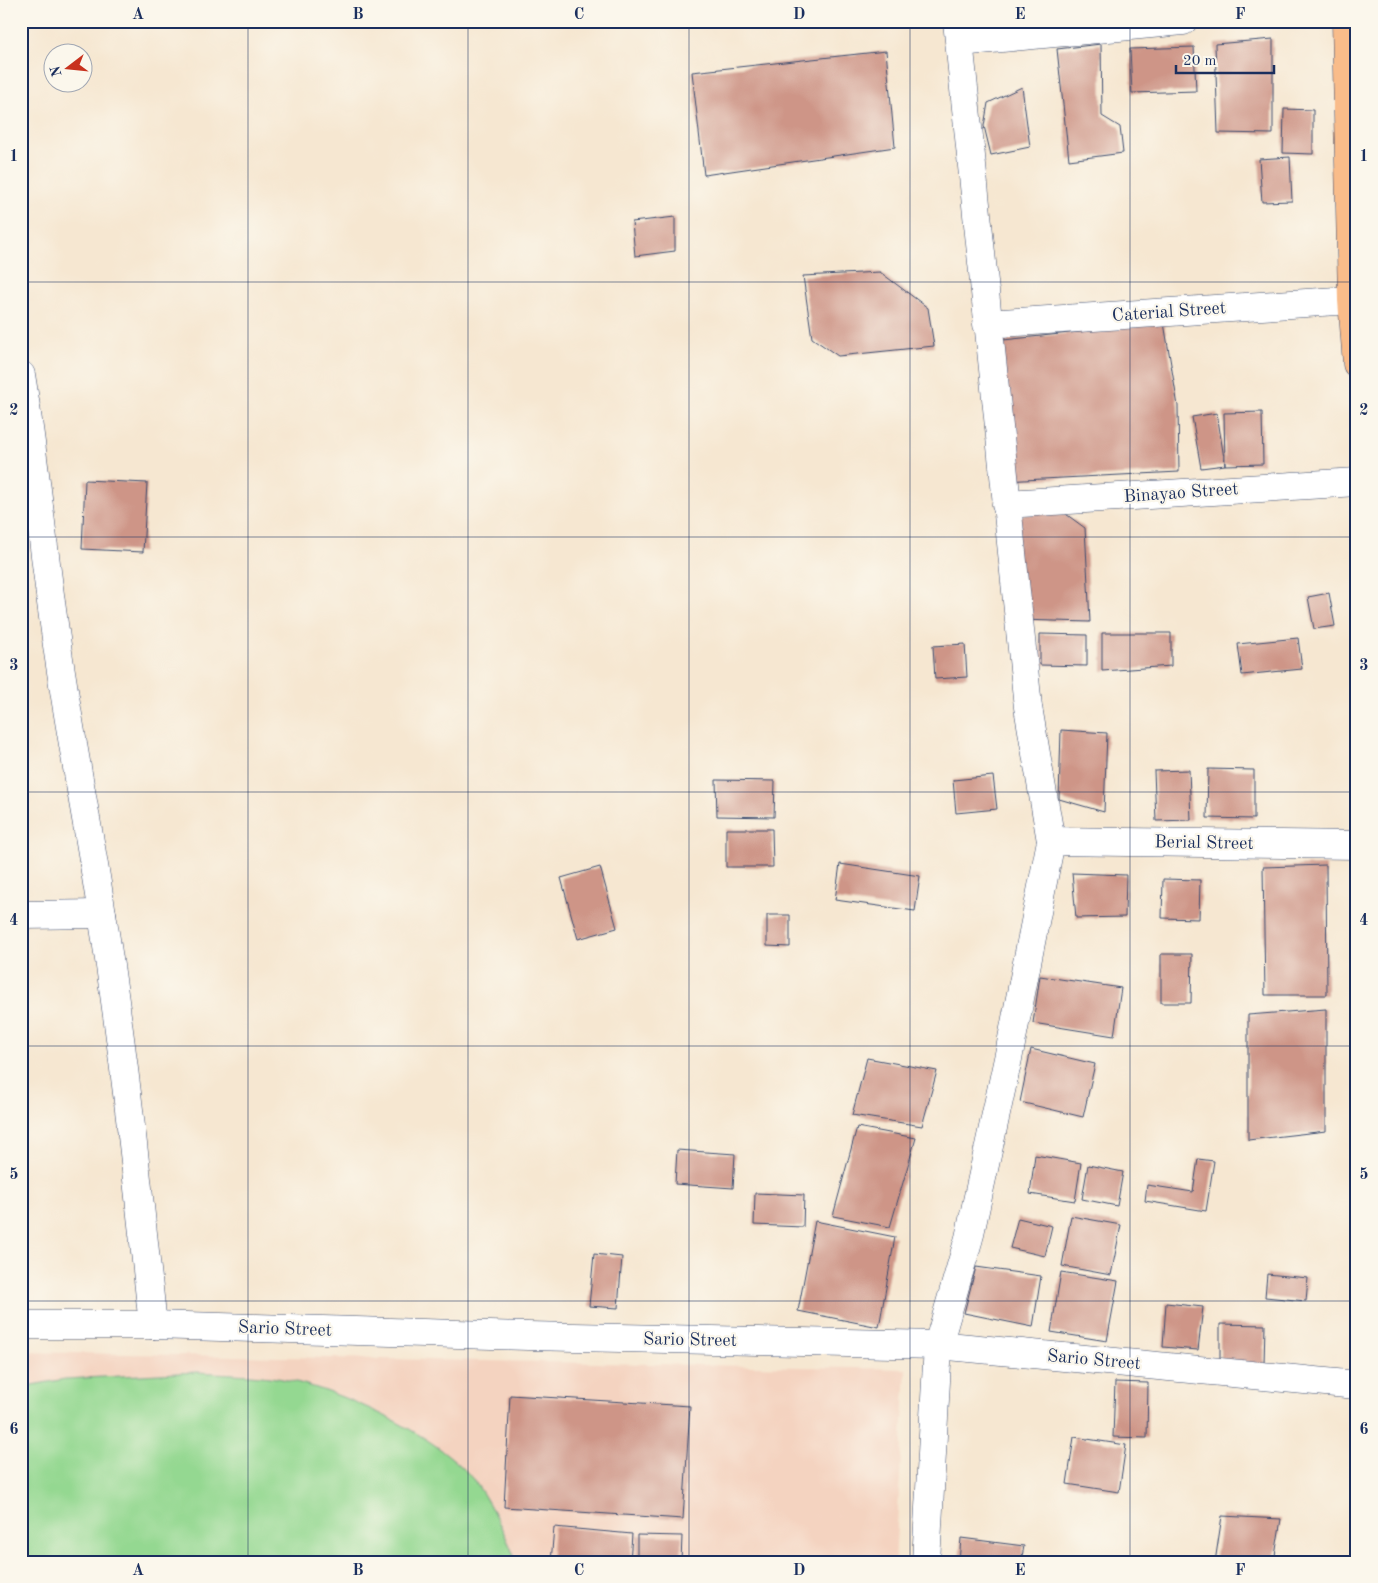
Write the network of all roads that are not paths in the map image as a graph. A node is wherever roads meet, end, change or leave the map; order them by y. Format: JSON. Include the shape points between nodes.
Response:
{"nodes":[{"id":1,"x":1183,"y":21,"type":"edge"},
{"id":2,"x":1346,"y":21,"type":"edge"},
{"id":3,"x":958,"y":32,"type":"edge"},
{"id":4,"x":1352,"y":300,"type":"junction"},
{"id":5,"x":987,"y":324,"type":"junction"},
{"id":6,"x":1357,"y":364,"type":"edge"},
{"id":7,"x":21,"y":375,"type":"edge"},
{"id":8,"x":1357,"y":482,"type":"edge"},
{"id":9,"x":1006,"y":504,"type":"junction"},
{"id":10,"x":1050,"y":840,"type":"junction"},
{"id":11,"x":1357,"y":845,"type":"edge"},
{"id":12,"x":21,"y":914,"type":"edge"},
{"id":13,"x":102,"y":914,"type":"junction"},
{"id":14,"x":21,"y":1325,"type":"edge"},
{"id":15,"x":153,"y":1325,"type":"junction"},
{"id":16,"x":938,"y":1345,"type":"junction"},
{"id":17,"x":1357,"y":1384,"type":"edge"},
{"id":18,"x":926,"y":1562,"type":"edge"}],
"edges":[{"from":1,"to":3,"type":"street"},
{"from":2,"to":4,"type":"highway"},
{"from":3,"to":5,"type":"street"},
{"from":4,"to":5,"type":"street","name":"Caterial Street"},
{"from":4,"to":6,"type":"highway"},
{"from":5,"to":9,"type":"street"},
{"from":7,"to":13,"type":"street","via":[[53,622]]},
{"from":8,"to":9,"type":"street","name":"Binayao Street"},
{"from":9,"to":10,"type":"street","via":[[1028,707]]},
{"from":10,"to":11,"type":"street","name":"Berial Street"},
{"from":10,"to":16,"type":"street","via":[[974,1220]]},
{"from":12,"to":13,"type":"street"},
{"from":13,"to":15,"type":"street","via":[[134,1145]]},
{"from":14,"to":15,"type":"street","name":"Sario Street"},
{"from":15,"to":16,"type":"street","name":"Sario Street"},
{"from":16,"to":17,"type":"street","name":"Sario Street"},
{"from":16,"to":18,"type":"street"}]}
